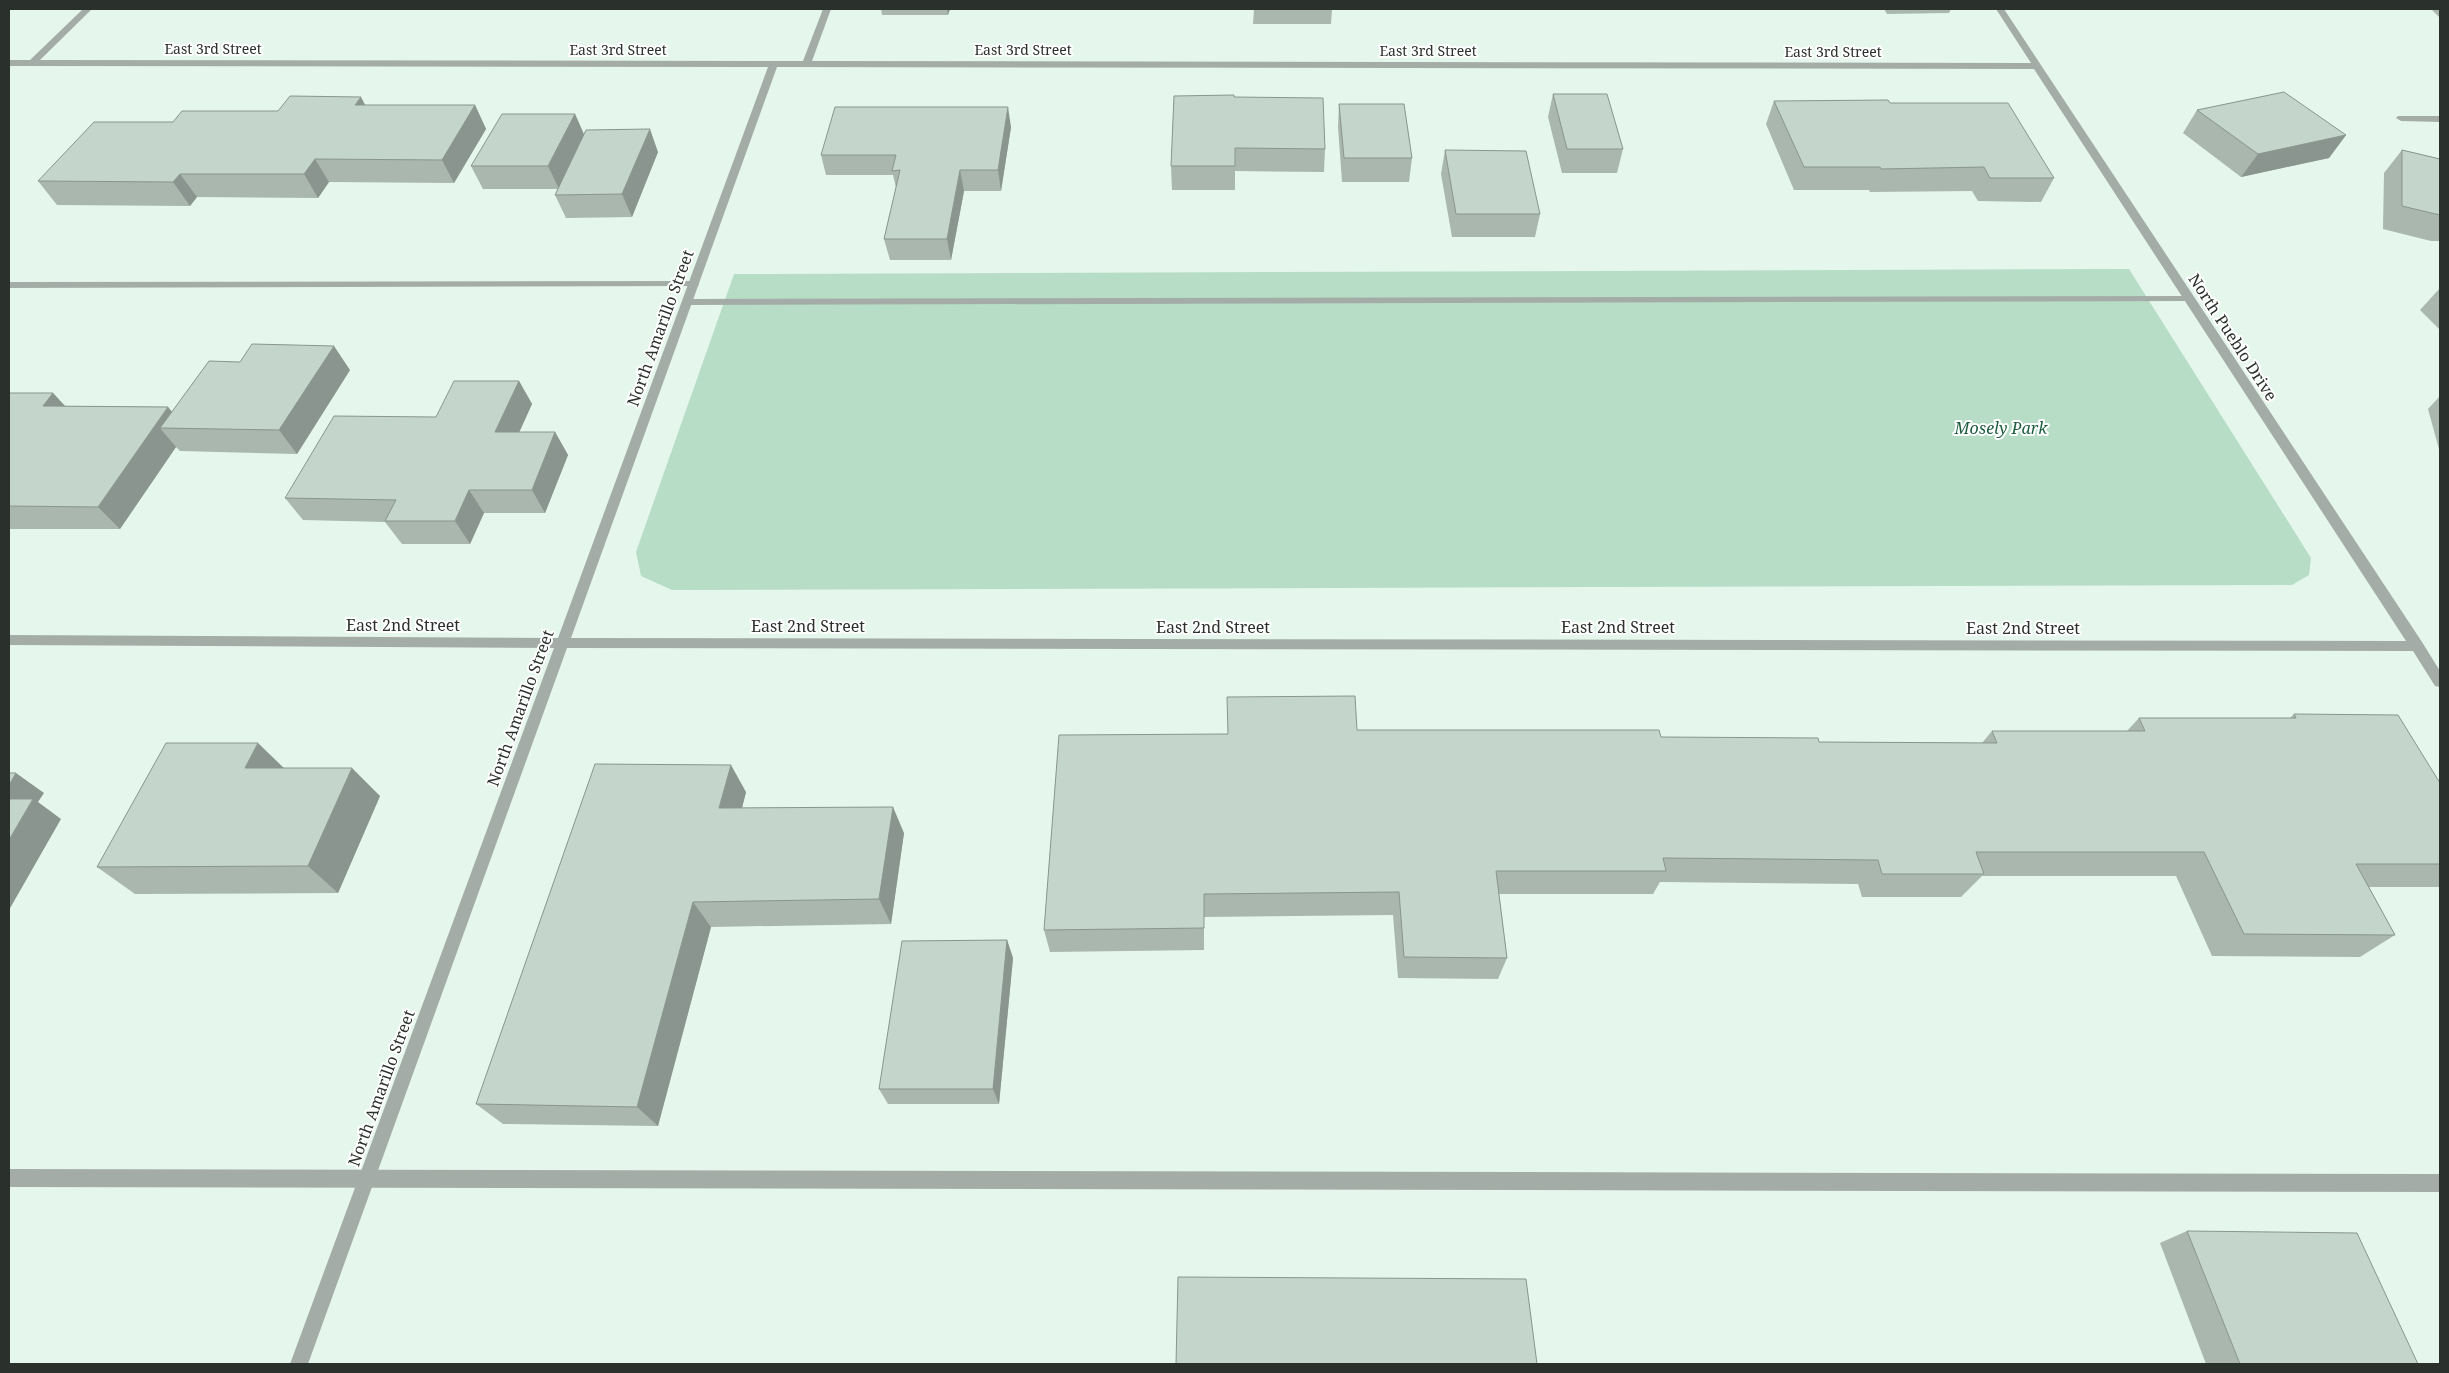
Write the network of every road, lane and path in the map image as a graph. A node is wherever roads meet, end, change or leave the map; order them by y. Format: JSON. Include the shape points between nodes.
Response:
{"nodes":[{"id":1,"x":88,"y":9,"type":"edge"},
{"id":2,"x":827,"y":9,"type":"edge"},
{"id":3,"x":2000,"y":9,"type":"edge"},
{"id":4,"x":9,"y":63,"type":"edge"},
{"id":5,"x":32,"y":63,"type":"junction"},
{"id":6,"x":774,"y":64,"type":"junction"},
{"id":7,"x":807,"y":64,"type":"junction"},
{"id":8,"x":2037,"y":66,"type":"junction"},
{"id":9,"x":2401,"y":118,"type":"dead end"},
{"id":10,"x":2440,"y":118,"type":"edge"},
{"id":11,"x":694,"y":284,"type":"junction"},
{"id":12,"x":9,"y":285,"type":"edge"},
{"id":13,"x":2188,"y":299,"type":"junction"},
{"id":14,"x":688,"y":302,"type":"junction"},
{"id":15,"x":9,"y":640,"type":"edge"},
{"id":16,"x":562,"y":643,"type":"junction"},
{"id":17,"x":2417,"y":646,"type":"junction"},
{"id":18,"x":2440,"y":682,"type":"edge"},
{"id":19,"x":367,"y":1177,"type":"junction"},
{"id":20,"x":9,"y":1178,"type":"edge"},
{"id":21,"x":2440,"y":1183,"type":"edge"},
{"id":22,"x":299,"y":1364,"type":"edge"}],
"edges":[{"from":1,"to":5,"type":"street"},
{"from":2,"to":7,"type":"street"},
{"from":3,"to":8,"type":"street","name":"North Pueblo Drive"},
{"from":4,"to":5,"type":"street","name":"East 3rd Street"},
{"from":5,"to":6,"type":"street","name":"East 3rd Street"},
{"from":6,"to":7,"type":"street","name":"East 3rd Street"},
{"from":6,"to":11,"type":"street","name":"North Amarillo Street"},
{"from":7,"to":8,"type":"street","name":"East 3rd Street"},
{"from":8,"to":13,"type":"street","name":"North Pueblo Drive"},
{"from":9,"to":10,"type":"street"},
{"from":11,"to":12,"type":"street"},
{"from":11,"to":14,"type":"street","name":"North Amarillo Street"},
{"from":13,"to":14,"type":"street"},
{"from":13,"to":17,"type":"street","name":"North Pueblo Drive"},
{"from":14,"to":16,"type":"street","name":"North Amarillo Street"},
{"from":15,"to":16,"type":"street","name":"East 2nd Street"},
{"from":16,"to":17,"type":"street","name":"East 2nd Street"},
{"from":16,"to":19,"type":"street","name":"North Amarillo Street"},
{"from":17,"to":18,"type":"street","name":"North Pueblo Drive"},
{"from":19,"to":20,"type":"street"},
{"from":19,"to":21,"type":"street"},
{"from":19,"to":22,"type":"street","name":"North Amarillo Street"}]}
